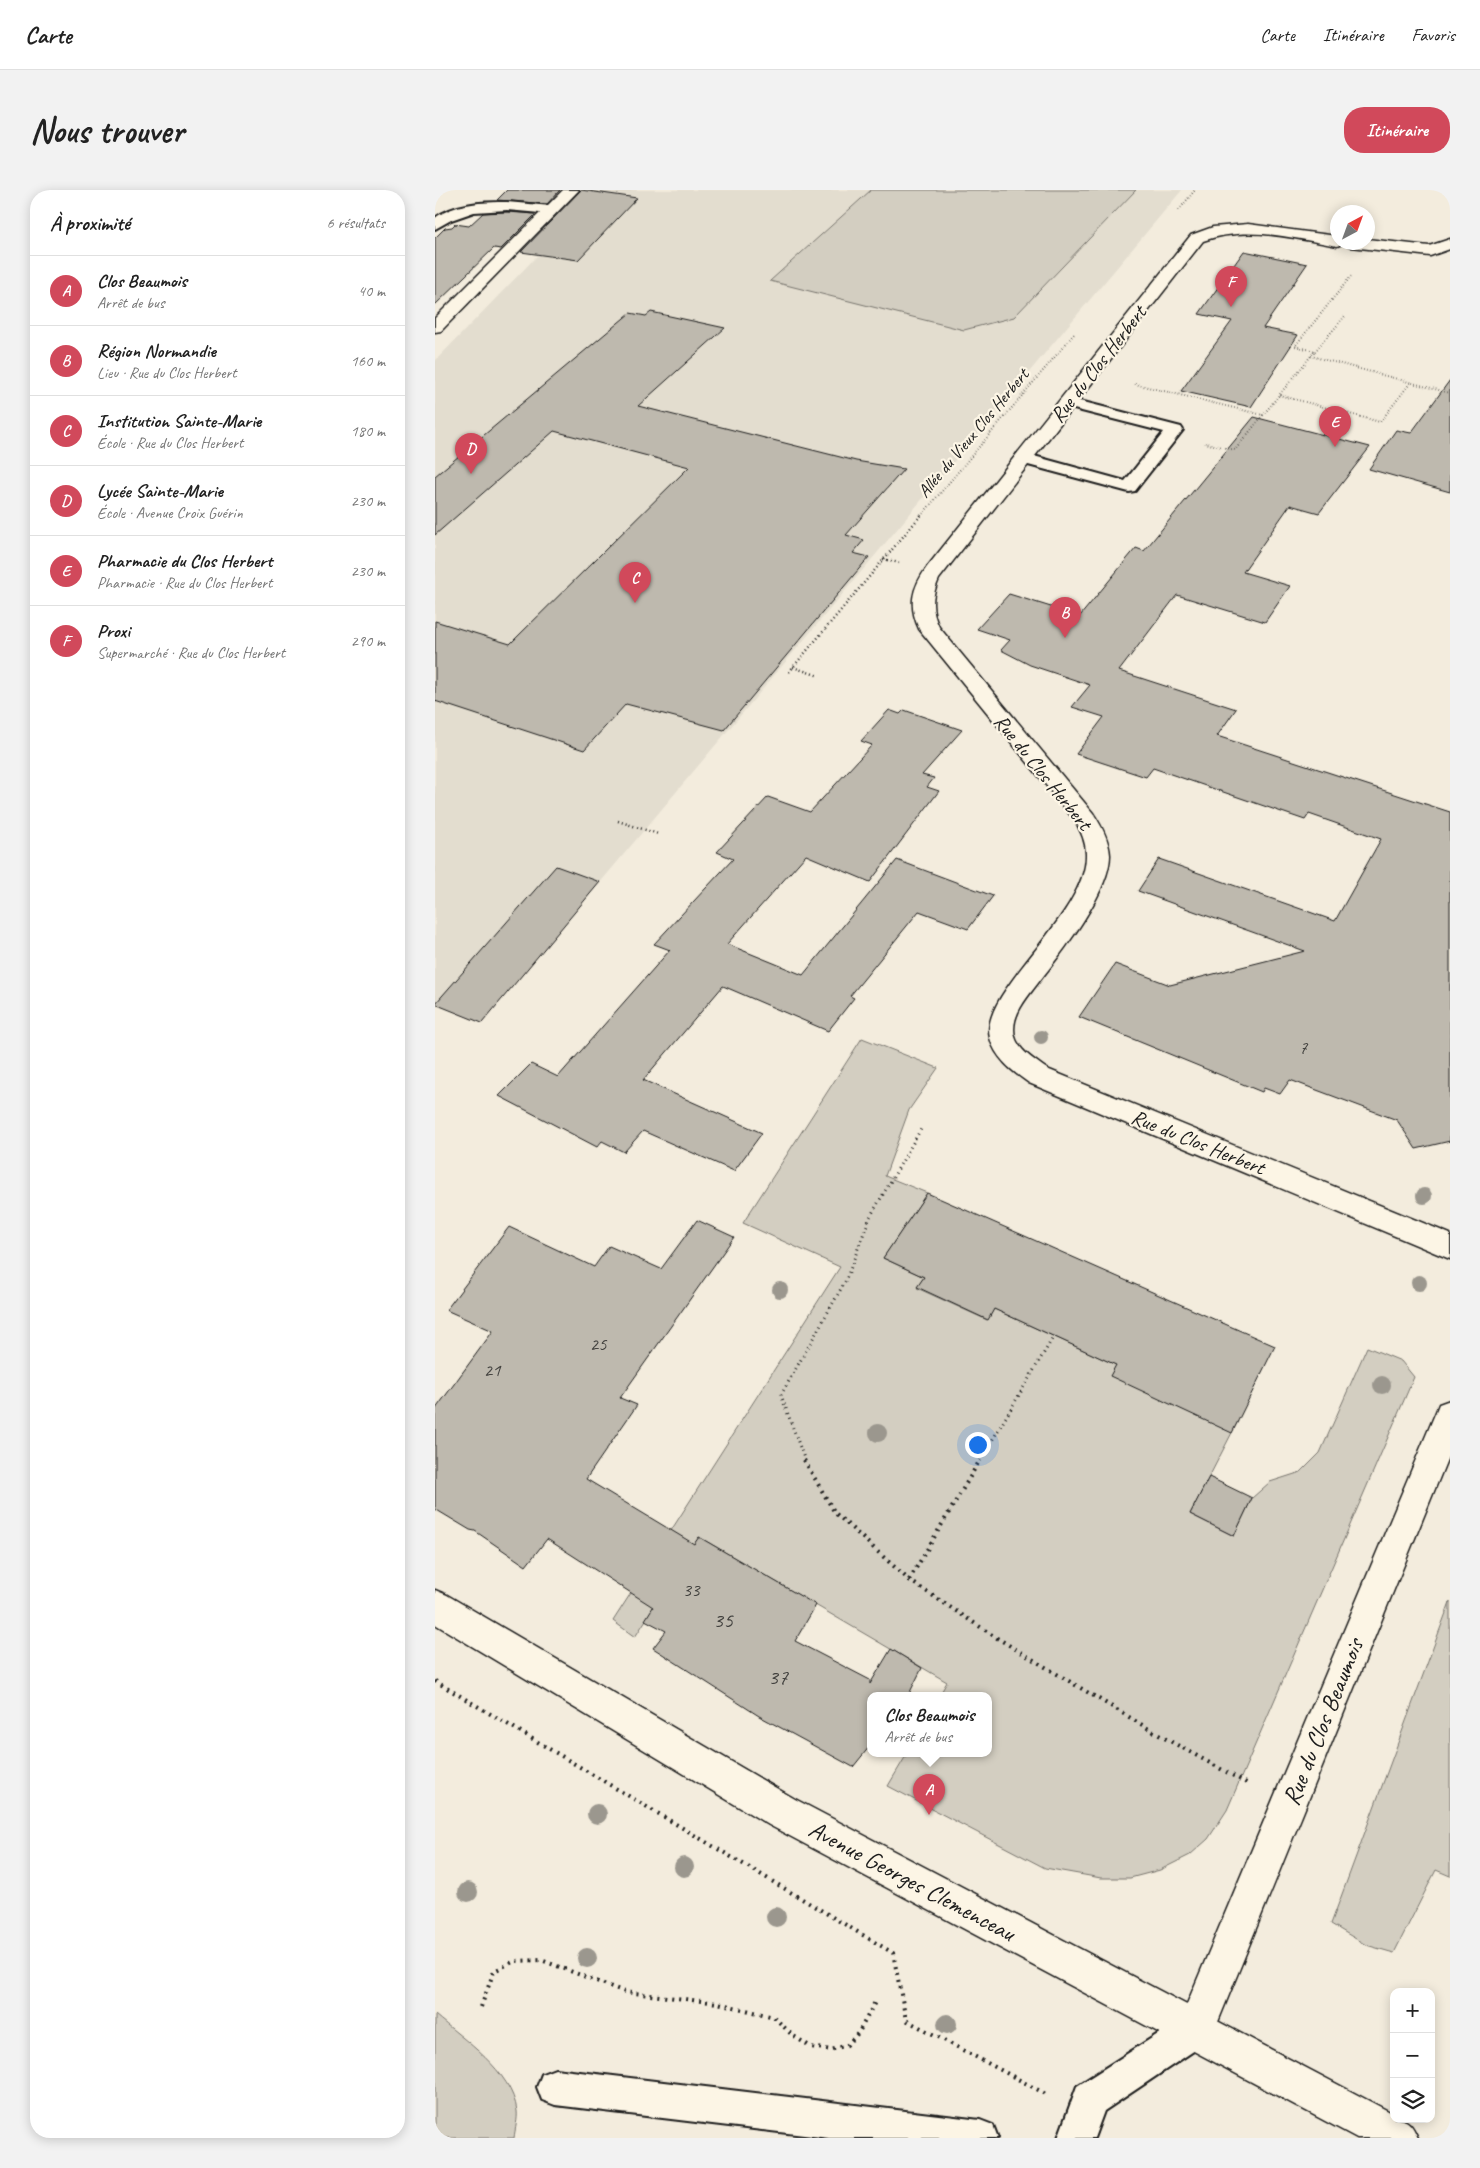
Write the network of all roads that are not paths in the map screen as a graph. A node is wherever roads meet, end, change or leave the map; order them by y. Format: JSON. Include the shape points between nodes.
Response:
{"nodes":[{"id":1,"x":571,"y":190,"type":"edge"},
{"id":2,"x":551,"y":210,"type":"junction"},
{"id":3,"x":435,"y":225,"type":"edge"},
{"id":4,"x":1330,"y":240,"type":"edge"},
{"id":5,"x":1450,"y":244,"type":"edge"},
{"id":6,"x":1375,"y":245,"type":"edge"},
{"id":7,"x":1430,"y":251,"type":"junction"},
{"id":8,"x":1450,"y":256,"type":"edge"},
{"id":9,"x":435,"y":327,"type":"edge"},
{"id":10,"x":1068,"y":403,"type":"junction"},
{"id":11,"x":1023,"y":458,"type":"junction"},
{"id":12,"x":1450,"y":1247,"type":"edge"},
{"id":13,"x":1450,"y":1414,"type":"edge"},
{"id":14,"x":435,"y":1606,"type":"edge"},
{"id":15,"x":1195,"y":2030,"type":"junction"},
{"id":16,"x":555,"y":2088,"type":"dead end"},
{"id":17,"x":980,"y":2138,"type":"edge"},
{"id":18,"x":1076,"y":2138,"type":"edge"},
{"id":19,"x":1398,"y":2138,"type":"edge"}],
"edges":[{"from":1,"to":2,"type":"street"},
{"from":2,"to":3,"type":"lane","via":[[510,206],[475,208],[449,216]]},
{"from":2,"to":9,"type":"street"},
{"from":4,"to":10,"type":"street","name":"Rue du Clos Herbert","via":[[1246,229],[1210,231],[1197,238]]},
{"from":5,"to":7,"type":"street"},
{"from":6,"to":7,"type":"street"},
{"from":7,"to":8,"type":"street"},
{"from":10,"to":11,"type":"street","name":"Rue du Clos Herbert"},
{"from":10,"to":11,"type":"lane","via":[[1175,430],[1129,487]]},
{"from":11,"to":12,"type":"street","name":"Rue du Clos Herbert","via":[[934,571],[921,599],[921,613],[929,629],[1085,818],[1096,839],[1098,858],[1087,892],[1000,1021],[1001,1034],[1008,1049],[1020,1064],[1037,1076]]},
{"from":13,"to":15,"type":"street","name":"Rue du Clos Beaumois"},
{"from":14,"to":15,"type":"street","name":"Avenue Georges Clemenceau","via":[[773,1808]]},
{"from":15,"to":18,"type":"lane","via":[[1090,2099]]},
{"from":15,"to":19,"type":"street","name":"Avenue Georges Clemenceau"},
{"from":16,"to":17,"type":"lane"}]}
